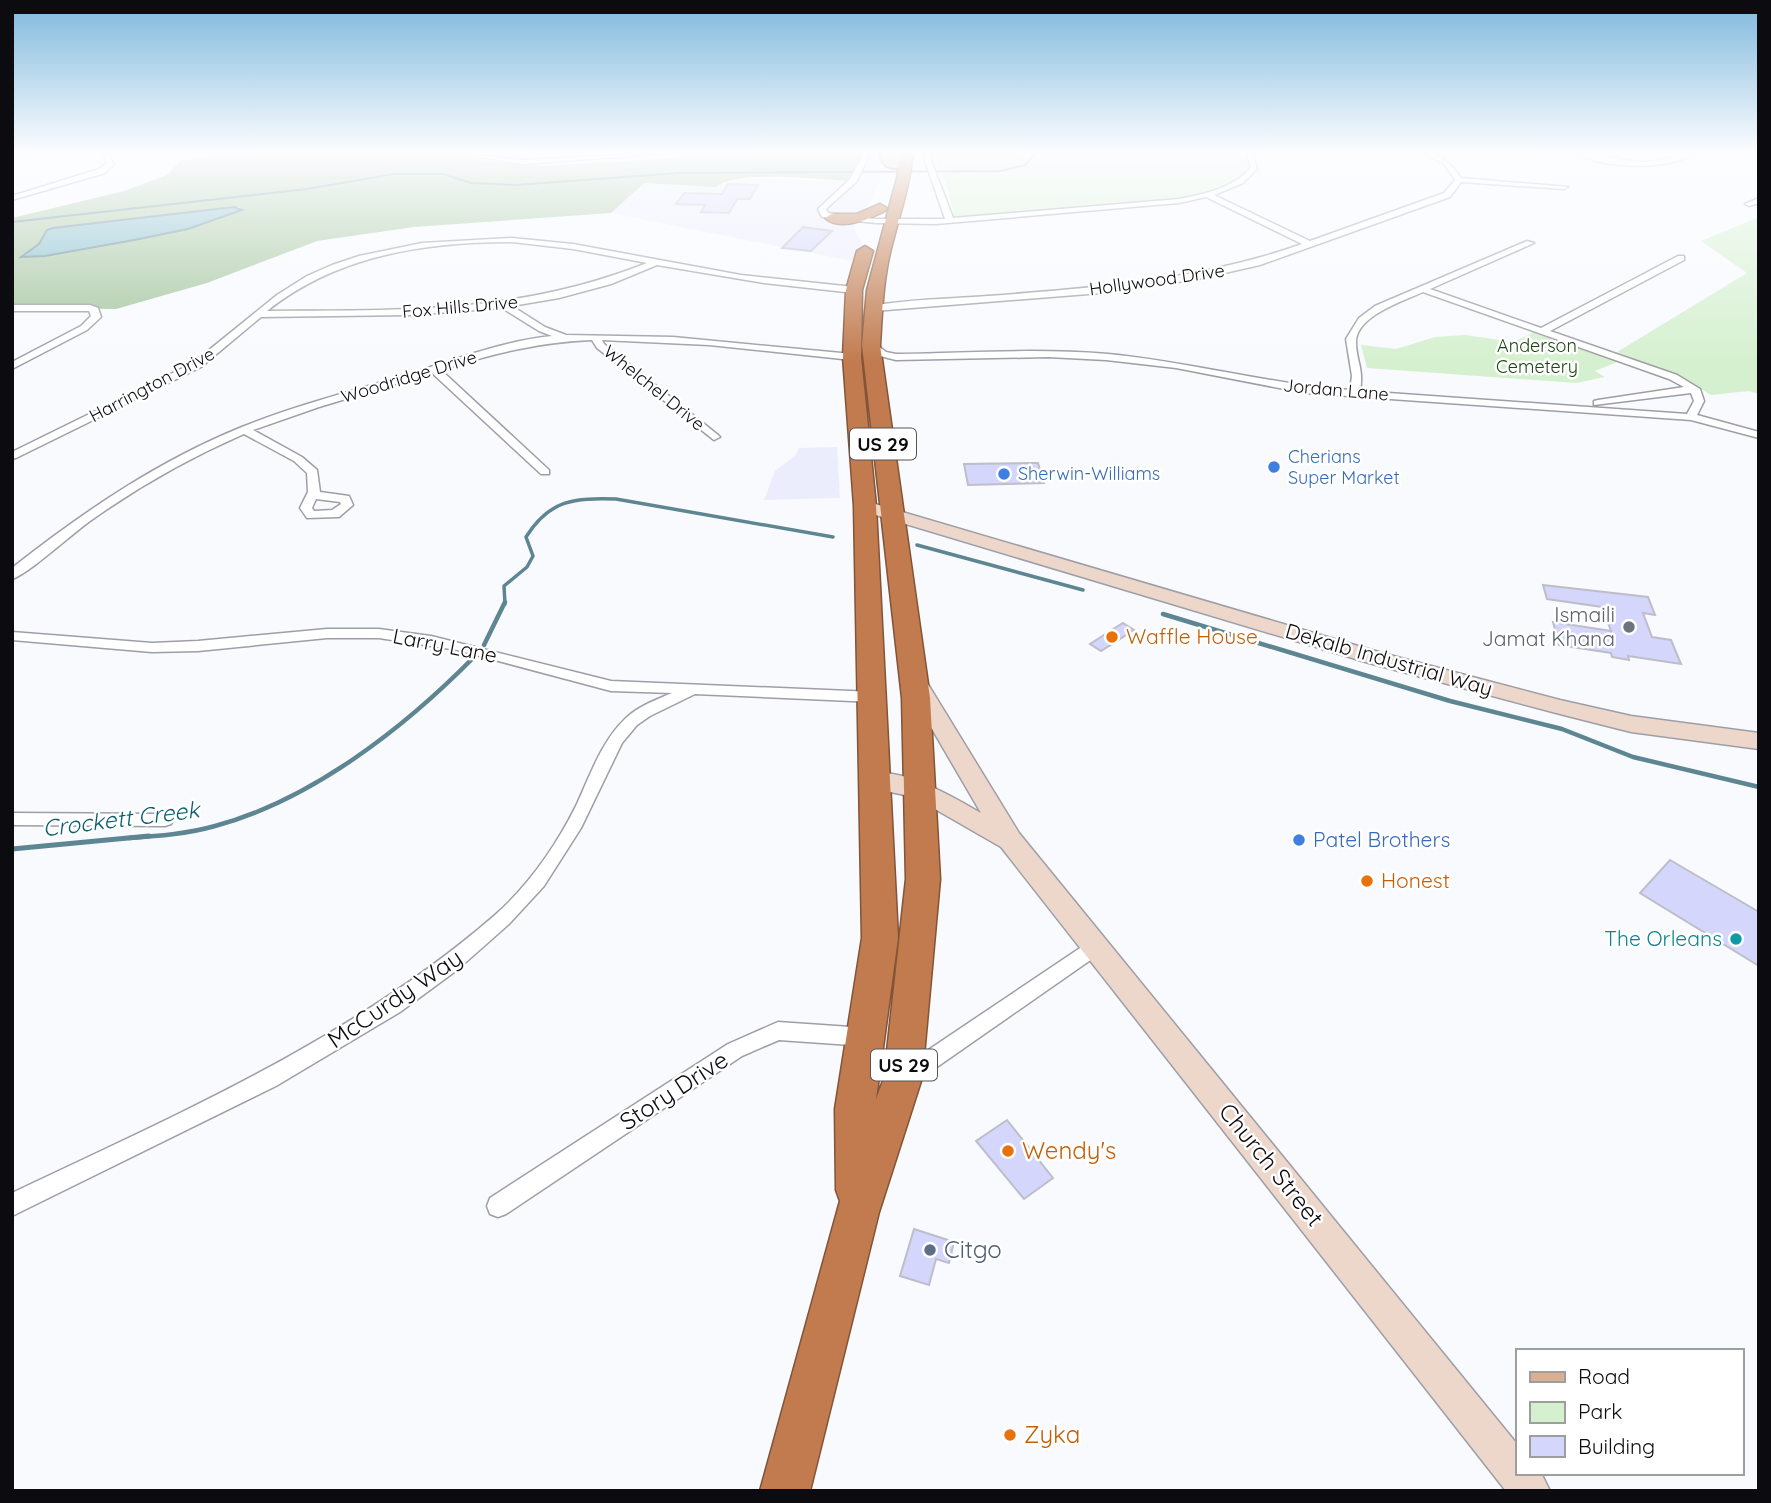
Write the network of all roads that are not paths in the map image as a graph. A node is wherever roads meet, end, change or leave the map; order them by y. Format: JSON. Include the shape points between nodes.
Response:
{"nodes":[{"id":1,"x":846,"y":222,"type":"edge"},
{"id":2,"x":875,"y":222,"type":"joint"},
{"id":3,"x":893,"y":222,"type":"edge"},
{"id":4,"x":1264,"y":222,"type":"edge"},
{"id":5,"x":1371,"y":222,"type":"edge"},
{"id":6,"x":1530,"y":243,"type":"dead end"},
{"id":7,"x":1309,"y":244,"type":"junction"},
{"id":8,"x":1681,"y":258,"type":"dead end"},
{"id":9,"x":655,"y":263,"type":"junction"},
{"id":10,"x":1422,"y":289,"type":"junction"},
{"id":11,"x":854,"y":290,"type":"junction"},
{"id":12,"x":505,"y":306,"type":"junction"},
{"id":13,"x":12,"y":307,"type":"edge"},
{"id":14,"x":874,"y":308,"type":"junction"},
{"id":15,"x":258,"y":314,"type":"junction"},
{"id":16,"x":1544,"y":330,"type":"junction"},
{"id":17,"x":565,"y":338,"type":"junction"},
{"id":18,"x":596,"y":338,"type":"junction"},
{"id":19,"x":871,"y":345,"type":"junction"},
{"id":20,"x":852,"y":357,"type":"junction"},
{"id":21,"x":913,"y":357,"type":"junction"},
{"id":22,"x":12,"y":366,"type":"edge"},
{"id":23,"x":434,"y":369,"type":"junction"},
{"id":24,"x":875,"y":376,"type":"junction"},
{"id":25,"x":1695,"y":389,"type":"junction"},
{"id":26,"x":1355,"y":391,"type":"junction"},
{"id":27,"x":1564,"y":407,"type":"junction"},
{"id":28,"x":1691,"y":417,"type":"junction"},
{"id":29,"x":246,"y":431,"type":"junction"},
{"id":30,"x":1759,"y":435,"type":"edge"},
{"id":31,"x":714,"y":437,"type":"dead end"},
{"id":32,"x":12,"y":456,"type":"edge"},
{"id":33,"x":545,"y":472,"type":"dead end"},
{"id":34,"x":313,"y":495,"type":"dead end"},
{"id":35,"x":877,"y":509,"type":"junction"},
{"id":36,"x":12,"y":575,"type":"edge"},
{"id":37,"x":12,"y":636,"type":"edge"},
{"id":38,"x":913,"y":677,"type":"junction"},
{"id":39,"x":688,"y":692,"type":"junction"},
{"id":40,"x":874,"y":697,"type":"junction"},
{"id":41,"x":1759,"y":741,"type":"edge"},
{"id":42,"x":875,"y":781,"type":"junction"},
{"id":43,"x":920,"y":790,"type":"junction"},
{"id":44,"x":12,"y":818,"type":"edge"},
{"id":45,"x":165,"y":820,"type":"dead end"},
{"id":46,"x":1010,"y":840,"type":"junction"},
{"id":47,"x":1095,"y":946,"type":"junction"},
{"id":48,"x":867,"y":1037,"type":"junction"},
{"id":49,"x":903,"y":1078,"type":"junction"},
{"id":50,"x":12,"y":1205,"type":"edge"},
{"id":51,"x":498,"y":1206,"type":"dead end"},
{"id":52,"x":858,"y":1212,"type":"junction"},
{"id":53,"x":1516,"y":1472,"type":"edge"},
{"id":54,"x":1518,"y":1475,"type":"edge"},
{"id":55,"x":785,"y":1491,"type":"edge"},
{"id":56,"x":1531,"y":1491,"type":"edge"}],
"edges":[{"from":1,"to":2,"type":"highway"},
{"from":2,"to":11,"type":"highway","number":"US 29"},
{"from":3,"to":14,"type":"highway","number":"US 29","via":[[882,254]]},
{"from":4,"to":7,"type":"street"},
{"from":5,"to":7,"type":"street","name":"Hollywood Drive"},
{"from":6,"to":10,"type":"street"},
{"from":7,"to":14,"type":"street","name":"Hollywood Drive","via":[[1236,268],[1150,285]]},
{"from":8,"to":16,"type":"street"},
{"from":9,"to":11,"type":"street","name":"Harrington Drive"},
{"from":9,"to":12,"type":"street","name":"Fox Hills Drive","via":[[583,289]]},
{"from":9,"to":15,"type":"street","name":"Harrington Drive","via":[[538,242],[431,245],[360,260],[313,276]]},
{"from":10,"to":16,"type":"street"},
{"from":10,"to":26,"type":"street","via":[[1378,308],[1351,331]]},
{"from":11,"to":20,"type":"highway","number":"US 29"},
{"from":12,"to":15,"type":"street","name":"Fox Hills Drive","via":[[454,312]]},
{"from":12,"to":17,"type":"street"},
{"from":13,"to":22,"type":"street","via":[[90,308],[96,317],[85,328]]},
{"from":14,"to":19,"type":"highway","number":"US 29"},
{"from":15,"to":32,"type":"street","name":"Harrington Drive","via":[[197,365]]},
{"from":16,"to":25,"type":"street","via":[[1637,362]]},
{"from":17,"to":18,"type":"street","name":"Woodridge Drive"},
{"from":17,"to":23,"type":"street","name":"Woodridge Drive"},
{"from":18,"to":20,"type":"street","name":"Woodridge Drive","via":[[702,342]]},
{"from":18,"to":31,"type":"street","name":"Whelchel Drive","via":[[600,346]]},
{"from":19,"to":21,"type":"street","name":"Jordan Lane","via":[[888,356]]},
{"from":19,"to":24,"type":"highway","number":"US 29"},
{"from":20,"to":35,"type":"highway","number":"US 29"},
{"from":21,"to":24,"type":"street","name":"Jordan Lane","via":[[888,362]]},
{"from":21,"to":26,"type":"street","name":"Jordan Lane","via":[[1106,357],[1294,388]]},
{"from":23,"to":29,"type":"street","name":"Woodridge Drive"},
{"from":23,"to":33,"type":"street"},
{"from":24,"to":35,"type":"highway","number":"US 29"},
{"from":25,"to":27,"type":"street"},
{"from":25,"to":28,"type":"street","via":[[1699,401]]},
{"from":26,"to":27,"type":"street","name":"Jordan Lane"},
{"from":27,"to":28,"type":"street","name":"Jordan Lane"},
{"from":28,"to":30,"type":"street","name":"Jordan Lane"},
{"from":29,"to":34,"type":"street","via":[[310,468],[315,476]]},
{"from":29,"to":36,"type":"street","name":"Woodridge Drive","via":[[134,485]]},
{"from":35,"to":38,"type":"highway","number":"US 29"},
{"from":35,"to":40,"type":"highway","number":"US 29","via":[[864,559]]},
{"from":35,"to":41,"type":"main road","name":"Dekalb Industrial Way","via":[[1376,658],[1560,707],[1631,724]]},
{"from":37,"to":39,"type":"street","name":"Larry Lane","via":[[123,646],[195,646],[351,633],[404,635],[513,659],[572,679]]},
{"from":38,"to":43,"type":"highway","number":"US 29"},
{"from":38,"to":46,"type":"main road","name":"Church Street","via":[[950,747]]},
{"from":39,"to":40,"type":"street","name":"Larry Lane"},
{"from":39,"to":50,"type":"street","name":"McCurdy Way","via":[[632,720],[555,859],[505,917],[448,967],[302,1061]]},
{"from":40,"to":42,"type":"highway","number":"US 29"},
{"from":42,"to":43,"type":"main road","name":"Church Street"},
{"from":42,"to":48,"type":"highway","number":"US 29","via":[[880,938]]},
{"from":43,"to":46,"type":"main road","name":"Church Street"},
{"from":43,"to":49,"type":"highway","number":"US 29","via":[[923,879]]},
{"from":44,"to":45,"type":"street"},
{"from":46,"to":47,"type":"main road","name":"Church Street"},
{"from":47,"to":49,"type":"street"},
{"from":47,"to":53,"type":"main road","name":"Church Street"},
{"from":48,"to":51,"type":"street","name":"Story Drive","via":[[778,1031],[746,1045]]},
{"from":48,"to":52,"type":"highway","number":"US 29","via":[[855,1109]]},
{"from":49,"to":52,"type":"highway","number":"US 29"},
{"from":52,"to":55,"type":"highway","number":"US 29"},
{"from":54,"to":56,"type":"main road","name":"Church Street"}]}
